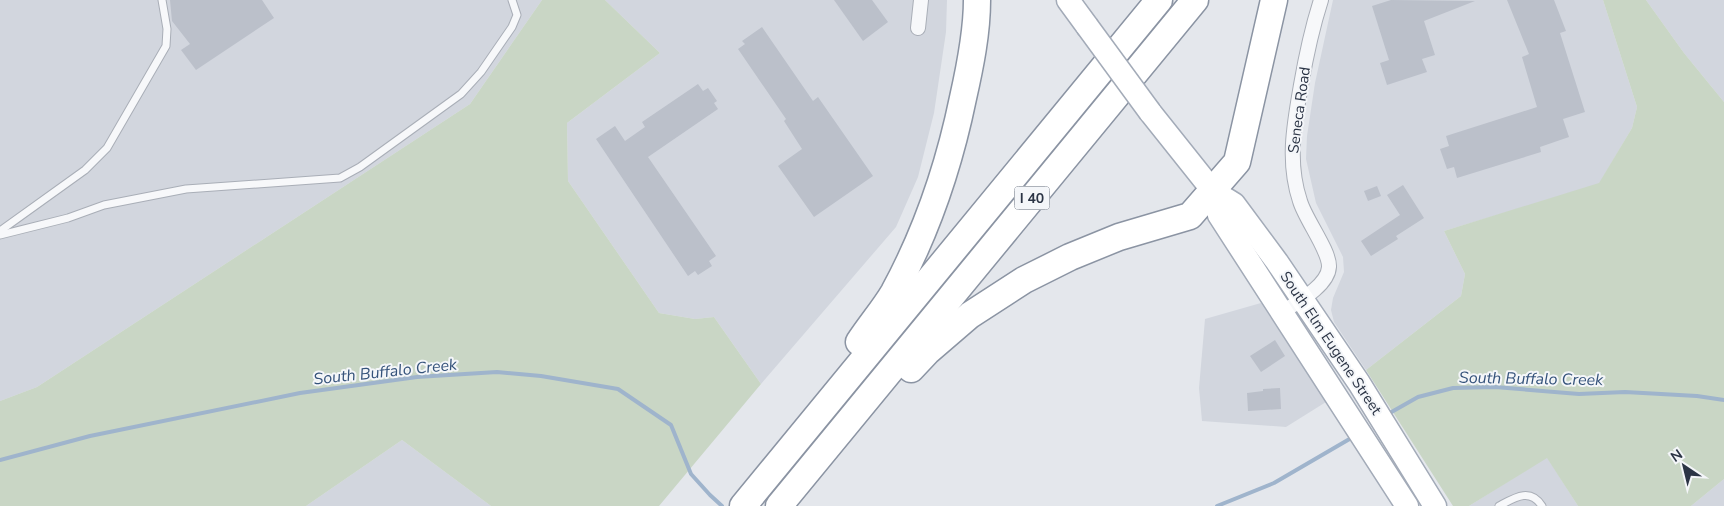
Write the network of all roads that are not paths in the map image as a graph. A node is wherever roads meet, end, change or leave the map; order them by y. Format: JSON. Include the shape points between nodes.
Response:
{"nodes":[{"id":1,"x":162,"y":0,"type":"edge"},
{"id":2,"x":512,"y":0,"type":"edge"},
{"id":3,"x":921,"y":0,"type":"edge"},
{"id":4,"x":977,"y":0,"type":"edge"},
{"id":5,"x":1068,"y":0,"type":"edge"},
{"id":6,"x":1159,"y":0,"type":"edge"},
{"id":7,"x":1195,"y":0,"type":"edge"},
{"id":8,"x":1274,"y":0,"type":"edge"},
{"id":9,"x":1321,"y":0,"type":"edge"},
{"id":10,"x":918,"y":28,"type":"dead end"},
{"id":11,"x":1213,"y":191,"type":"junction"},
{"id":12,"x":0,"y":233,"type":"edge"},
{"id":13,"x":1302,"y":298,"type":"junction"},
{"id":14,"x":1282,"y":313,"type":"junction"},
{"id":15,"x":848,"y":379,"type":"junction"},
{"id":16,"x":869,"y":396,"type":"junction"},
{"id":17,"x":747,"y":501,"type":"edge"},
{"id":18,"x":779,"y":506,"type":"edge"},
{"id":19,"x":1407,"y":506,"type":"edge"},
{"id":20,"x":1435,"y":506,"type":"edge"},
{"id":21,"x":1499,"y":506,"type":"edge"},
{"id":22,"x":1542,"y":506,"type":"edge"}],
"edges":[{"from":1,"to":12,"type":"lane","via":[[166,46],[108,148]]},
{"from":2,"to":12,"type":"lane","via":[[517,14],[512,27],[481,72],[461,94],[340,178],[186,190],[104,205],[68,218]]},
{"from":3,"to":10,"type":"street"},
{"from":4,"to":15,"type":"highway","via":[[970,68],[954,143],[940,188],[893,293],[858,343]]},
{"from":5,"to":11,"type":"main road","name":"South Elm Eugene Street","bridge":true},
{"from":6,"to":15,"type":"highway","number":"I 40"},
{"from":7,"to":16,"type":"highway","number":"I 40"},
{"from":8,"to":11,"type":"highway","via":[[1237,162]]},
{"from":9,"to":13,"type":"street","name":"Seneca Road","via":[[1305,64],[1292,151],[1300,203],[1329,266],[1323,281]]},
{"from":11,"to":13,"type":"main road","name":"South Elm Eugene Street","via":[[1234,204]]},
{"from":11,"to":14,"type":"main road","name":"South Elm Eugene Street","via":[[1219,215]]},
{"from":11,"to":16,"type":"highway","via":[[1190,216],[1119,237],[1024,280],[948,333],[904,377]]},
{"from":13,"to":14,"type":"street","name":"Seneca Road"},
{"from":13,"to":20,"type":"main road","name":"South Elm Eugene Street"},
{"from":14,"to":19,"type":"main road","name":"South Elm Eugene Street"},
{"from":15,"to":17,"type":"highway","number":"I 40"},
{"from":16,"to":18,"type":"highway","number":"I 40"},
{"from":21,"to":22,"type":"lane","via":[[1526,494]]}]}
